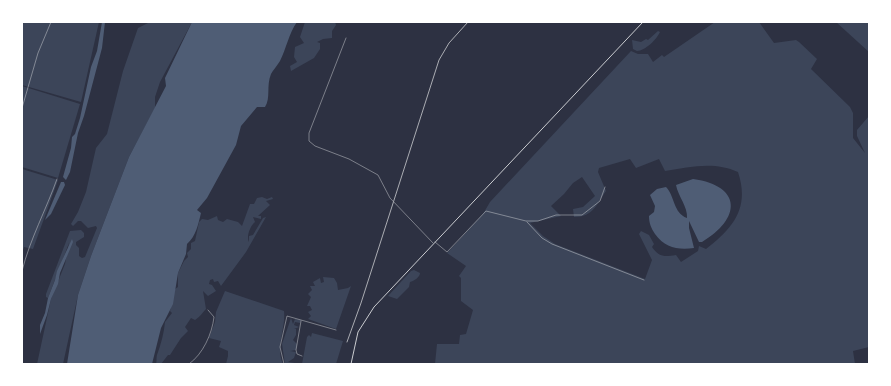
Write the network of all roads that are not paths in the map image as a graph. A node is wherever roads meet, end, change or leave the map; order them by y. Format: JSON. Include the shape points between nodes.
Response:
{"nodes":[{"id":1,"x":51,"y":22,"type":"edge"},
{"id":2,"x":644,"y":22,"type":"edge"},
{"id":3,"x":346,"y":38,"type":"dead end"},
{"id":4,"x":22,"y":108,"type":"edge"},
{"id":5,"x":57,"y":179,"type":"dead end"},
{"id":6,"x":605,"y":187,"type":"dead end"},
{"id":7,"x":526,"y":221,"type":"junction"},
{"id":8,"x":434,"y":243,"type":"junction"},
{"id":9,"x":22,"y":271,"type":"edge"},
{"id":10,"x":644,"y":280,"type":"dead end"},
{"id":11,"x":208,"y":310,"type":"dead end"},
{"id":12,"x":301,"y":320,"type":"junction"},
{"id":13,"x":336,"y":330,"type":"dead end"},
{"id":14,"x":302,"y":356,"type":"dead end"},
{"id":15,"x":191,"y":362,"type":"junction"},
{"id":16,"x":189,"y":364,"type":"edge"},
{"id":17,"x":194,"y":364,"type":"edge"},
{"id":18,"x":284,"y":364,"type":"edge"},
{"id":19,"x":351,"y":364,"type":"edge"}],
"edges":[{"from":1,"to":4,"type":"street","via":[[38,53]]},
{"from":2,"to":8,"type":"street"},
{"from":3,"to":8,"type":"street","via":[[309,133],[309,141],[315,146],[349,159],[378,176],[390,198]]},
{"from":5,"to":9,"type":"street","via":[[30,242]]},
{"from":6,"to":7,"type":"street","via":[[600,201],[582,215],[556,215],[538,221]]},
{"from":7,"to":8,"type":"street","via":[[486,211],[447,252]]},
{"from":7,"to":10,"type":"street","via":[[542,238],[552,244]]},
{"from":8,"to":19,"type":"street","via":[[370,312],[358,332]]},
{"from":11,"to":15,"type":"street","via":[[213,315],[212,327],[198,355]]},
{"from":12,"to":13,"type":"street"},
{"from":12,"to":14,"type":"street","via":[[296,350],[297,354]]},
{"from":12,"to":18,"type":"street","via":[[287,316],[280,347]]},
{"from":15,"to":16,"type":"street"},
{"from":15,"to":17,"type":"street"}]}
